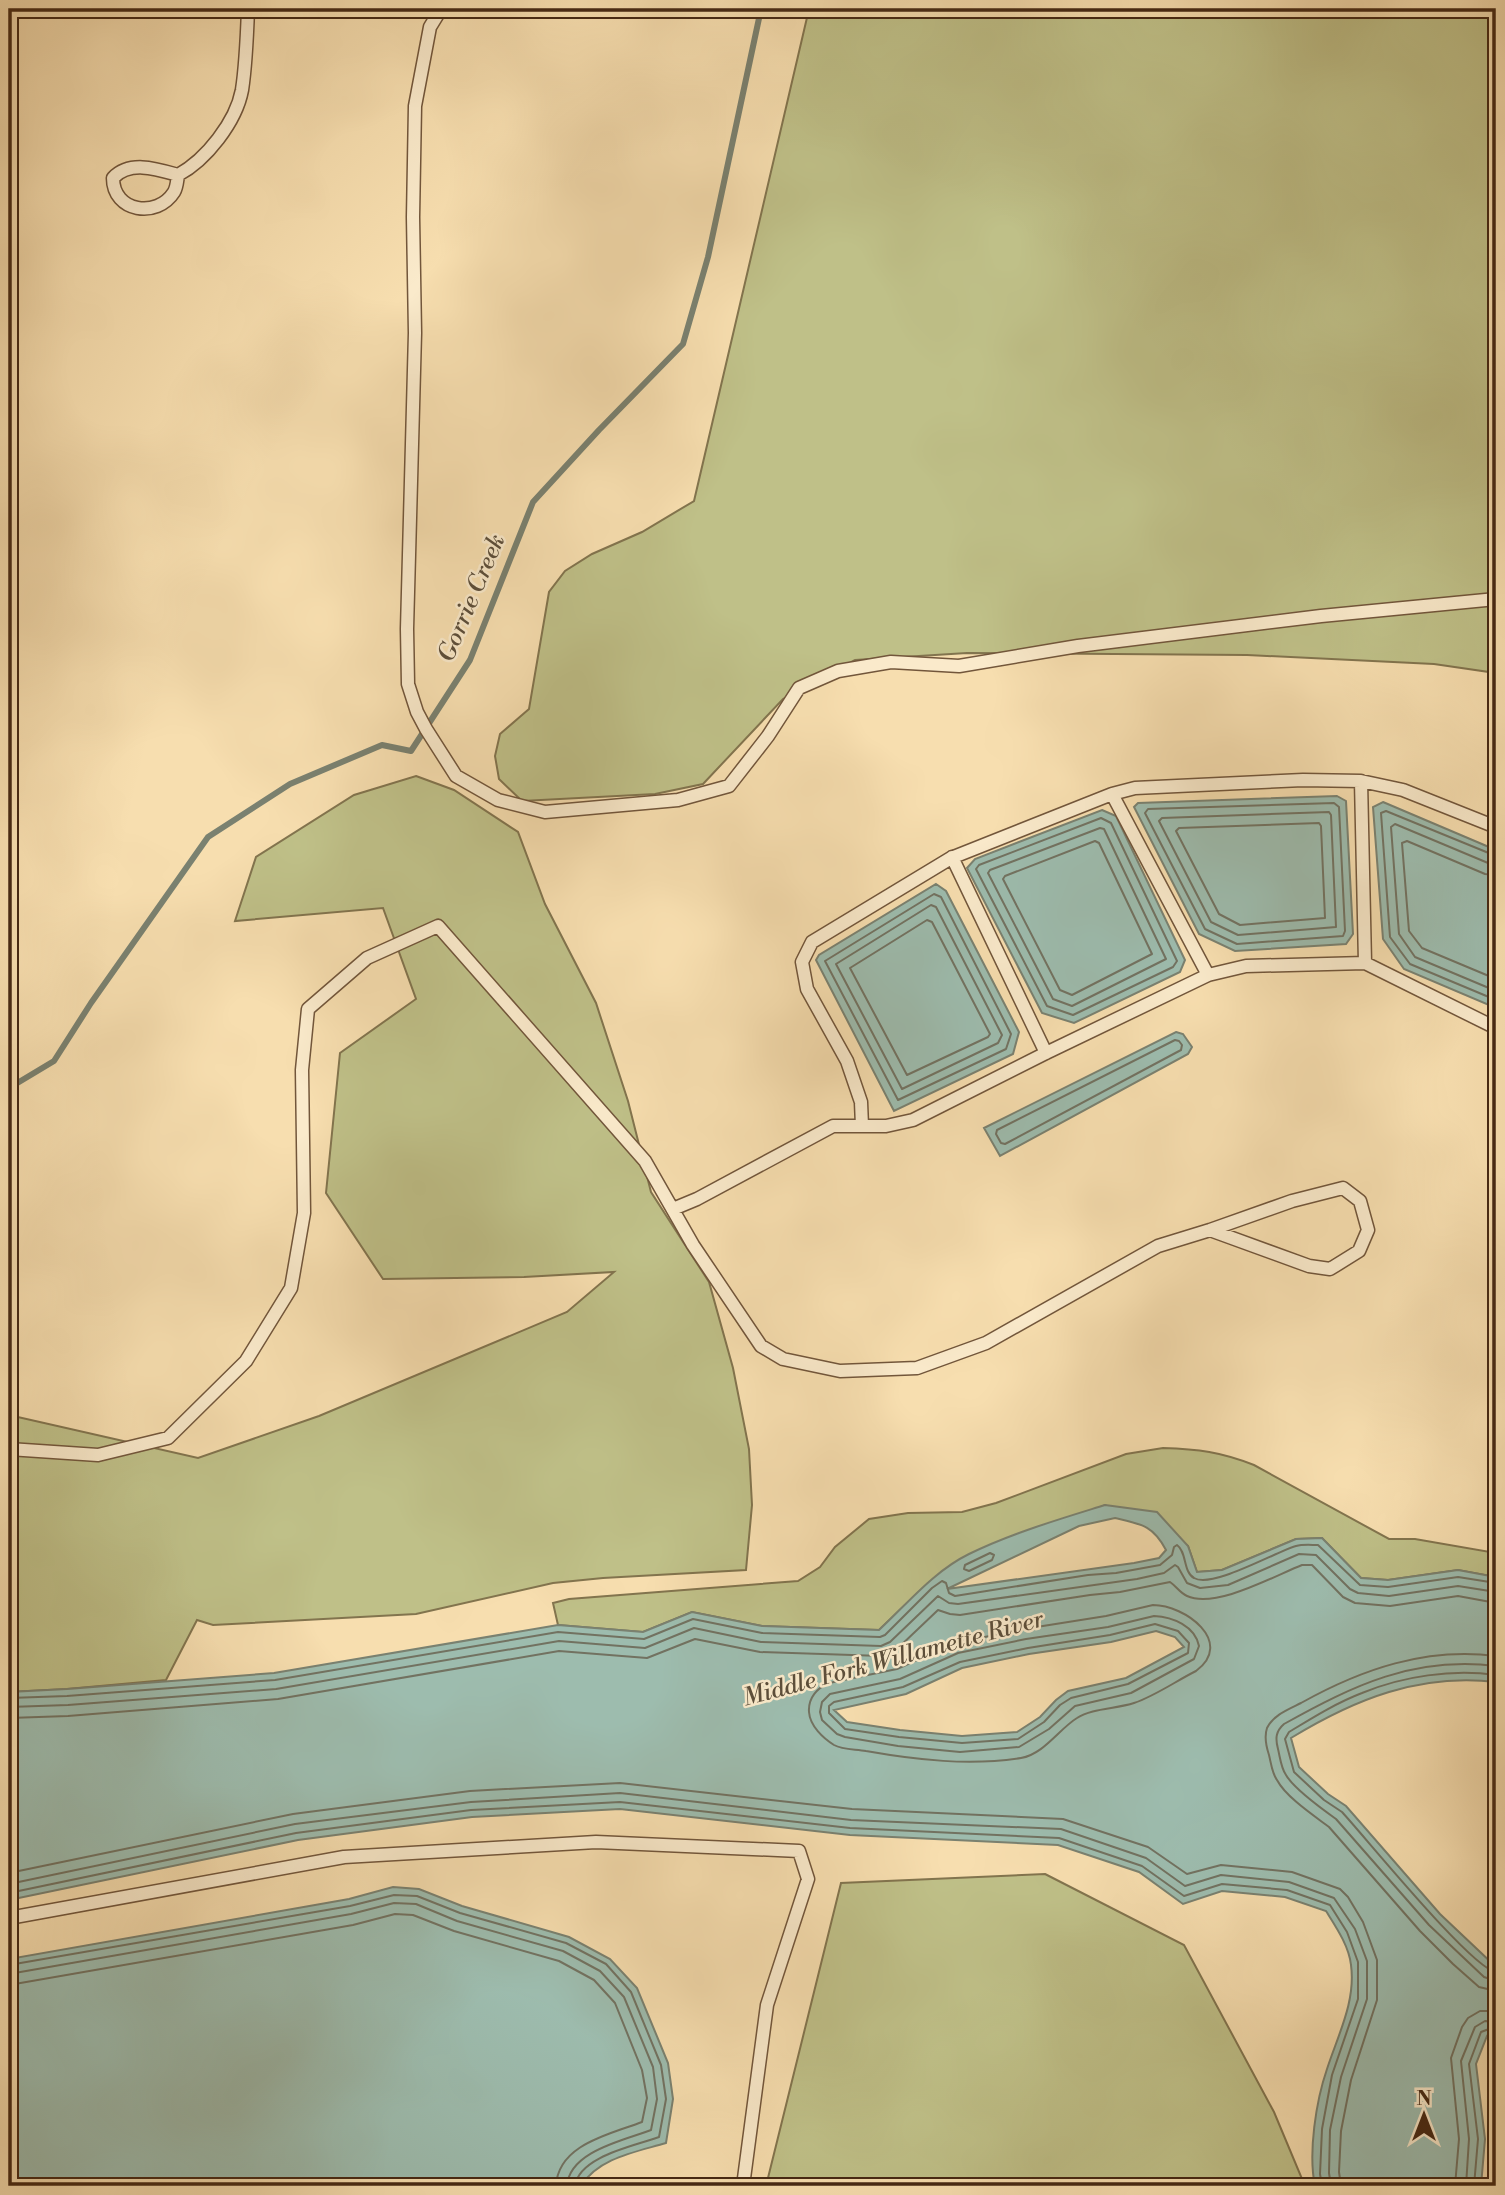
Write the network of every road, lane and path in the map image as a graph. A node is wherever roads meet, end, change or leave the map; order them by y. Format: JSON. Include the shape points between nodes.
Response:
{"nodes":[{"id":1,"x":248,"y":9,"type":"edge"},
{"id":2,"x":441,"y":9,"type":"edge"},
{"id":3,"x":178,"y":175,"type":"junction"},
{"id":4,"x":1496,"y":599,"type":"edge"},
{"id":5,"x":1361,"y":781,"type":"junction"},
{"id":6,"x":1112,"y":794,"type":"junction"},
{"id":7,"x":1496,"y":827,"type":"edge"},
{"id":8,"x":952,"y":857,"type":"junction"},
{"id":9,"x":1365,"y":963,"type":"junction"},
{"id":10,"x":1208,"y":975,"type":"junction"},
{"id":11,"x":1496,"y":1028,"type":"edge"},
{"id":12,"x":1046,"y":1053,"type":"junction"},
{"id":13,"x":862,"y":1126,"type":"junction"},
{"id":14,"x":673,"y":1209,"type":"junction"},
{"id":15,"x":1210,"y":1230,"type":"junction"},
{"id":16,"x":9,"y":1449,"type":"edge"},
{"id":17,"x":9,"y":1918,"type":"edge"},
{"id":18,"x":743,"y":2186,"type":"edge"}],
"edges":[{"from":1,"to":3,"type":"lane","via":[[242,93],[234,113],[212,147]]},
{"from":2,"to":4,"type":"lane","via":[[430,27],[415,106],[408,684],[417,712],[456,776],[487,794],[545,812],[678,800],[729,786],[799,688],[838,671],[891,662],[959,666],[1078,646]]},
{"from":3,"to":3,"type":"lane","via":[[134,167],[113,178],[113,189],[132,207],[156,207],[176,190]]},
{"from":5,"to":6,"type":"lane","via":[[1135,788]]},
{"from":5,"to":7,"type":"lane","via":[[1404,790]]},
{"from":5,"to":9,"type":"lane"},
{"from":6,"to":8,"type":"lane"},
{"from":6,"to":10,"type":"lane"},
{"from":8,"to":12,"type":"lane"},
{"from":8,"to":13,"type":"lane","via":[[812,942],[802,962],[807,989],[847,1061],[861,1102]]},
{"from":9,"to":10,"type":"lane","via":[[1246,966]]},
{"from":9,"to":11,"type":"lane"},
{"from":10,"to":12,"type":"lane"},
{"from":12,"to":13,"type":"lane","via":[[913,1120]]},
{"from":13,"to":14,"type":"lane","via":[[833,1126]]},
{"from":14,"to":15,"type":"lane","via":[[761,1346],[783,1359],[840,1371],[917,1368],[986,1343],[1158,1246]]},
{"from":14,"to":16,"type":"lane","via":[[645,1161],[438,926],[367,958],[308,1009],[302,1070],[304,1213],[291,1288],[246,1361],[169,1438],[98,1455]]},
{"from":15,"to":15,"type":"lane","via":[[1343,1188],[1360,1201],[1368,1230],[1359,1251],[1330,1269],[1309,1266]]},
{"from":17,"to":18,"type":"lane","via":[[344,1857],[596,1842],[799,1851],[808,1879],[767,2005]]}]}
